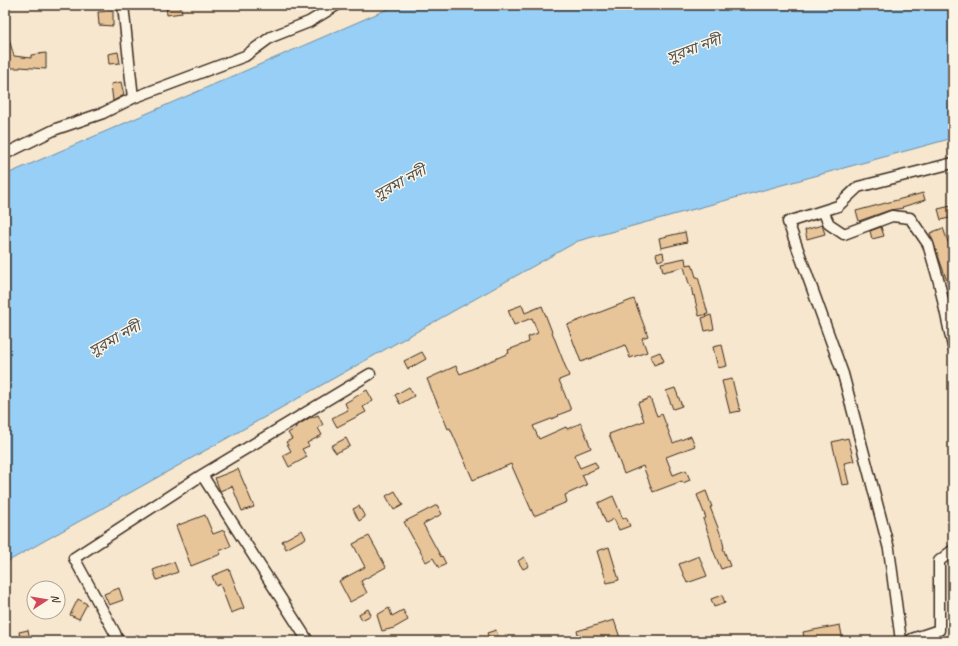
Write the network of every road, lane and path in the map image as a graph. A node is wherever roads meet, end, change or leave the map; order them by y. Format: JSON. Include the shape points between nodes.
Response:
{"nodes":[{"id":1,"x":123,"y":5,"type":"edge"},
{"id":2,"x":337,"y":5,"type":"edge"},
{"id":3,"x":133,"y":98,"type":"junction"},
{"id":4,"x":5,"y":154,"type":"edge"},
{"id":5,"x":953,"y":163,"type":"edge"},
{"id":6,"x":823,"y":211,"type":"junction"},
{"id":7,"x":953,"y":348,"type":"edge"},
{"id":8,"x":370,"y":374,"type":"dead end"},
{"id":9,"x":202,"y":475,"type":"junction"},
{"id":10,"x":953,"y":550,"type":"edge"},
{"id":11,"x":118,"y":641,"type":"edge"},
{"id":12,"x":308,"y":641,"type":"edge"},
{"id":13,"x":901,"y":641,"type":"edge"},
{"id":14,"x":911,"y":641,"type":"edge"}],
"edges":[{"from":1,"to":3,"type":"street"},
{"from":2,"to":3,"type":"street","via":[[309,22],[271,37],[245,56]]},
{"from":3,"to":4,"type":"street","via":[[103,113],[56,129]]},
{"from":5,"to":6,"type":"street","via":[[858,187],[838,206]]},
{"from":6,"to":7,"type":"street","via":[[829,224],[844,234],[892,216],[910,218],[928,244]]},
{"from":6,"to":13,"type":"street","via":[[788,222],[843,374],[890,548]]},
{"from":8,"to":9,"type":"street"},
{"from":9,"to":11,"type":"street","via":[[74,558]]},
{"from":9,"to":12,"type":"street"},
{"from":10,"to":14,"type":"street","via":[[940,561],[939,630]]}]}
